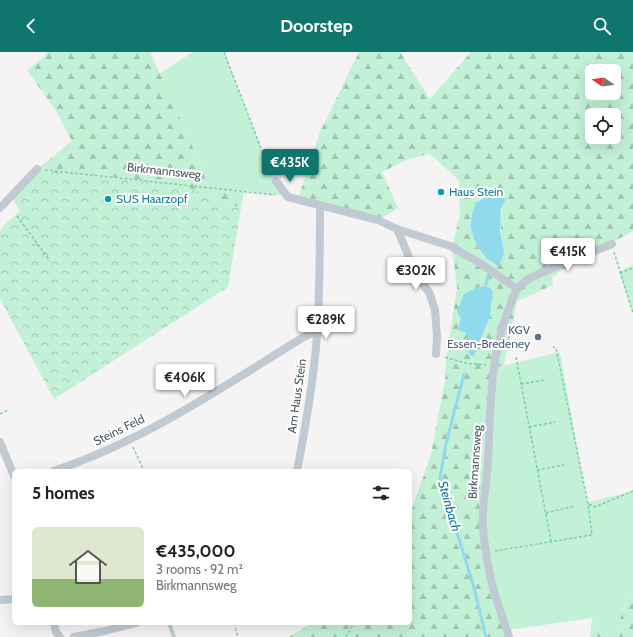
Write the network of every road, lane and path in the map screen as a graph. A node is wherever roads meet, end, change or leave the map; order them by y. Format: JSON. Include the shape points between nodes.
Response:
{"nodes":[{"id":1,"x":224,"y":52,"type":"edge"},
{"id":2,"x":37,"y":169,"type":"joint"},
{"id":3,"x":276,"y":181,"type":"joint"},
{"id":4,"x":288,"y":197,"type":"junction"},
{"id":5,"x":320,"y":205,"type":"junction"},
{"id":6,"x":0,"y":208,"type":"edge"},
{"id":7,"x":17,"y":216,"type":"dead end"},
{"id":8,"x":397,"y":229,"type":"junction"},
{"id":9,"x":612,"y":244,"type":"joint"},
{"id":10,"x":50,"y":261,"type":"dead end"},
{"id":11,"x":633,"y":268,"type":"edge"},
{"id":12,"x":620,"y":273,"type":"junction"},
{"id":13,"x":517,"y":289,"type":"junction"},
{"id":14,"x":633,"y":313,"type":"edge"},
{"id":15,"x":317,"y":330,"type":"junction"},
{"id":16,"x":552,"y":347,"type":"dead end"},
{"id":17,"x":436,"y":354,"type":"joint"},
{"id":18,"x":516,"y":357,"type":"dead end"},
{"id":19,"x":497,"y":361,"type":"junction"},
{"id":20,"x":545,"y":380,"type":"dead end"},
{"id":21,"x":521,"y":384,"type":"junction"},
{"id":22,"x":8,"y":410,"type":"dead end"},
{"id":23,"x":0,"y":414,"type":"edge"},
{"id":24,"x":555,"y":422,"type":"dead end"},
{"id":25,"x":529,"y":427,"type":"junction"},
{"id":26,"x":129,"y":439,"type":"junction"},
{"id":27,"x":0,"y":442,"type":"edge"},
{"id":28,"x":564,"y":465,"type":"dead end"},
{"id":29,"x":58,"y":469,"type":"edge"},
{"id":30,"x":143,"y":469,"type":"edge"},
{"id":31,"x":297,"y":469,"type":"edge"},
{"id":32,"x":537,"y":470,"type":"junction"},
{"id":33,"x":12,"y":471,"type":"edge"},
{"id":34,"x":633,"y":492,"type":"edge"},
{"id":35,"x":588,"y":504,"type":"junction"},
{"id":36,"x":574,"y":506,"type":"dead end"},
{"id":37,"x":546,"y":513,"type":"junction"},
{"id":38,"x":551,"y":541,"type":"junction"},
{"id":39,"x":496,"y":551,"type":"dead end"},
{"id":40,"x":12,"y":599,"type":"edge"},
{"id":41,"x":0,"y":600,"type":"edge"},
{"id":42,"x":54,"y":625,"type":"edge"},
{"id":43,"x":128,"y":625,"type":"edge"},
{"id":44,"x":170,"y":625,"type":"edge"},
{"id":45,"x":235,"y":625,"type":"edge"},
{"id":46,"x":353,"y":625,"type":"edge"},
{"id":47,"x":59,"y":636,"type":"edge"},
{"id":48,"x":74,"y":637,"type":"edge"},
{"id":49,"x":174,"y":637,"type":"edge"},
{"id":50,"x":238,"y":637,"type":"edge"},
{"id":51,"x":346,"y":637,"type":"edge"},
{"id":52,"x":509,"y":637,"type":"edge"}],
"edges":[{"from":1,"to":3,"type":"path"},
{"from":2,"to":4,"type":"path","name":"Birkmannsweg"},
{"from":2,"to":6,"type":"street"},
{"from":3,"to":4,"type":"street"},
{"from":4,"to":5,"type":"street"},
{"from":5,"to":8,"type":"street","via":[[378,220]]},
{"from":5,"to":15,"type":"street","name":"Am Haus Stein"},
{"from":7,"to":10,"type":"path"},
{"from":8,"to":13,"type":"street","via":[[450,246]]},
{"from":8,"to":17,"type":"street","via":[[418,278],[429,292],[435,310]]},
{"from":9,"to":12,"type":"path"},
{"from":9,"to":13,"type":"street","name":"Birkmannsweg","via":[[528,279]]},
{"from":11,"to":12,"type":"path"},
{"from":12,"to":14,"type":"path"},
{"from":13,"to":19,"type":"street","name":"Birkmannsweg","via":[[505,317]]},
{"from":15,"to":26,"type":"street","name":"Steins Feld","via":[[170,418]]},
{"from":15,"to":31,"type":"street","name":"Am Haus Stein","via":[[313,375]]},
{"from":16,"to":35,"type":"path","via":[[556,348]]},
{"from":17,"to":19,"type":"path","via":[[465,363]]},
{"from":18,"to":21,"type":"path"},
{"from":19,"to":52,"type":"street","name":"Birkmannsweg","via":[[490,396],[483,514],[486,554],[497,602]]},
{"from":20,"to":21,"type":"path"},
{"from":21,"to":25,"type":"path"},
{"from":22,"to":23,"type":"path"},
{"from":24,"to":25,"type":"path"},
{"from":25,"to":32,"type":"path"},
{"from":26,"to":29,"type":"street","name":"Steins Feld"},
{"from":26,"to":30,"type":"path"},
{"from":27,"to":33,"type":"street"},
{"from":28,"to":32,"type":"path"},
{"from":32,"to":37,"type":"path"},
{"from":34,"to":35,"type":"path","via":[[595,507]]},
{"from":35,"to":38,"type":"path","via":[[592,535]]},
{"from":36,"to":37,"type":"path"},
{"from":37,"to":38,"type":"path"},
{"from":38,"to":39,"type":"path"},
{"from":40,"to":41,"type":"street"},
{"from":42,"to":47,"type":"street"},
{"from":43,"to":48,"type":"street"},
{"from":44,"to":49,"type":"lane"},
{"from":45,"to":50,"type":"path"},
{"from":46,"to":51,"type":"path"}]}
